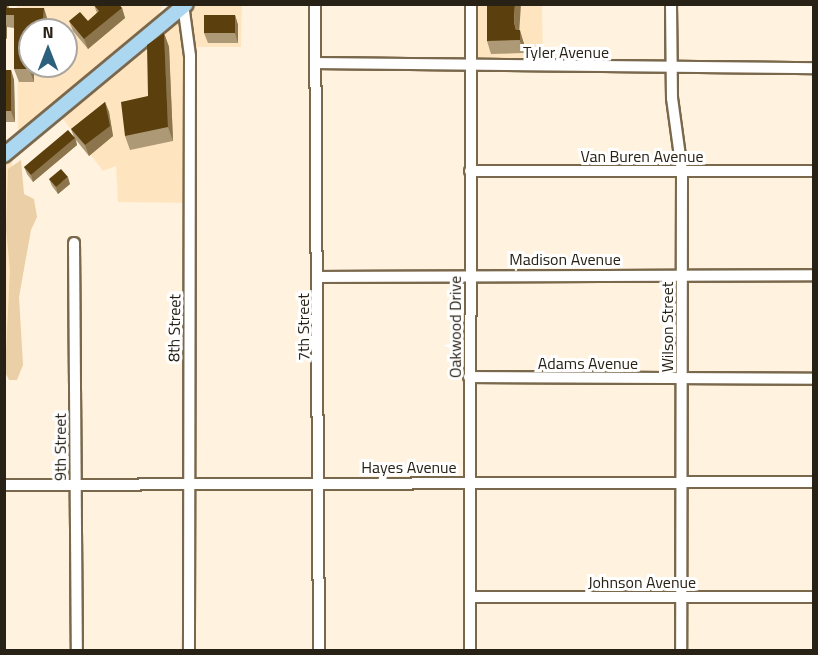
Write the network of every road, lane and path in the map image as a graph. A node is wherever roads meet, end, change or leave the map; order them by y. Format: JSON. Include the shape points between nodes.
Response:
{"nodes":[{"id":1,"x":315,"y":4,"type":"edge"},
{"id":2,"x":471,"y":4,"type":"edge"},
{"id":3,"x":671,"y":4,"type":"edge"},
{"id":4,"x":184,"y":5,"type":"edge"},
{"id":5,"x":318,"y":63,"type":"junction"},
{"id":6,"x":471,"y":65,"type":"junction"},
{"id":7,"x":672,"y":67,"type":"junction"},
{"id":8,"x":813,"y":68,"type":"edge"},
{"id":9,"x":4,"y":155,"type":"edge"},
{"id":10,"x":470,"y":171,"type":"junction"},
{"id":11,"x":682,"y":171,"type":"junction"},
{"id":12,"x":813,"y":171,"type":"edge"},
{"id":13,"x":74,"y":243,"type":"dead end"},
{"id":14,"x":470,"y":274,"type":"junction"},
{"id":15,"x":681,"y":275,"type":"junction"},
{"id":16,"x":813,"y":275,"type":"edge"},
{"id":17,"x":317,"y":277,"type":"junction"},
{"id":18,"x":469,"y":377,"type":"junction"},
{"id":19,"x":682,"y":379,"type":"junction"},
{"id":20,"x":813,"y":379,"type":"edge"},
{"id":21,"x":319,"y":482,"type":"junction"},
{"id":22,"x":470,"y":482,"type":"junction"},
{"id":23,"x":681,"y":482,"type":"junction"},
{"id":24,"x":813,"y":482,"type":"edge"},
{"id":25,"x":189,"y":483,"type":"junction"},
{"id":26,"x":75,"y":484,"type":"junction"},
{"id":27,"x":4,"y":485,"type":"edge"},
{"id":28,"x":470,"y":597,"type":"junction"},
{"id":29,"x":681,"y":597,"type":"junction"},
{"id":30,"x":813,"y":597,"type":"edge"},
{"id":31,"x":76,"y":651,"type":"edge"},
{"id":32,"x":189,"y":651,"type":"edge"},
{"id":33,"x":319,"y":651,"type":"edge"},
{"id":34,"x":470,"y":651,"type":"edge"},
{"id":35,"x":681,"y":651,"type":"edge"}],
"edges":[{"from":1,"to":5,"type":"street","name":"7th Street"},
{"from":2,"to":6,"type":"street","name":"Oakwood Drive"},
{"from":3,"to":7,"type":"street","name":"Wilson Street"},
{"from":4,"to":9,"type":"main road"},
{"from":4,"to":25,"type":"street","name":"8th Street","via":[[190,56]]},
{"from":5,"to":6,"type":"street","name":"Tyler Avenue"},
{"from":5,"to":17,"type":"street","name":"7th Street"},
{"from":6,"to":7,"type":"street","name":"Tyler Avenue"},
{"from":6,"to":10,"type":"street","name":"Oakwood Drive"},
{"from":7,"to":8,"type":"street","name":"Tyler Avenue"},
{"from":7,"to":11,"type":"street","name":"Wilson Street"},
{"from":10,"to":11,"type":"street","name":"Van Buren Avenue"},
{"from":10,"to":14,"type":"street","name":"Oakwood Drive"},
{"from":11,"to":12,"type":"street","name":"Van Buren Avenue"},
{"from":11,"to":15,"type":"street","name":"Wilson Street"},
{"from":13,"to":26,"type":"street","name":"9th Street"},
{"from":14,"to":15,"type":"street","name":"Madison Avenue"},
{"from":14,"to":17,"type":"street","name":"Madison Avenue","via":[[445,278]]},
{"from":14,"to":18,"type":"street","name":"Oakwood Drive"},
{"from":15,"to":16,"type":"street","name":"Madison Avenue"},
{"from":15,"to":19,"type":"street","name":"Wilson Street"},
{"from":17,"to":21,"type":"street","name":"7th Street"},
{"from":18,"to":19,"type":"street","name":"Adams Avenue"},
{"from":18,"to":22,"type":"street","name":"Oakwood Drive"},
{"from":19,"to":20,"type":"street","name":"Adams Avenue"},
{"from":19,"to":23,"type":"street","name":"Wilson Street"},
{"from":21,"to":22,"type":"street","name":"Hayes Avenue"},
{"from":21,"to":25,"type":"street","name":"Hayes Avenue"},
{"from":21,"to":33,"type":"street","name":"7th Street"},
{"from":22,"to":23,"type":"street","name":"Hayes Avenue"},
{"from":22,"to":28,"type":"street","name":"Oakwood Drive"},
{"from":23,"to":24,"type":"street","name":"Hayes Avenue"},
{"from":23,"to":29,"type":"street","name":"Wilson Street"},
{"from":25,"to":26,"type":"street","name":"Hayes Avenue"},
{"from":25,"to":32,"type":"street","name":"8th Street"},
{"from":26,"to":27,"type":"street","name":"Hayes Avenue"},
{"from":26,"to":31,"type":"street","name":"9th Street"},
{"from":28,"to":29,"type":"street","name":"Johnson Avenue"},
{"from":28,"to":34,"type":"street","name":"Oakwood Drive"},
{"from":29,"to":30,"type":"street","name":"Johnson Avenue"},
{"from":29,"to":35,"type":"street","name":"Wilson Street"}]}
